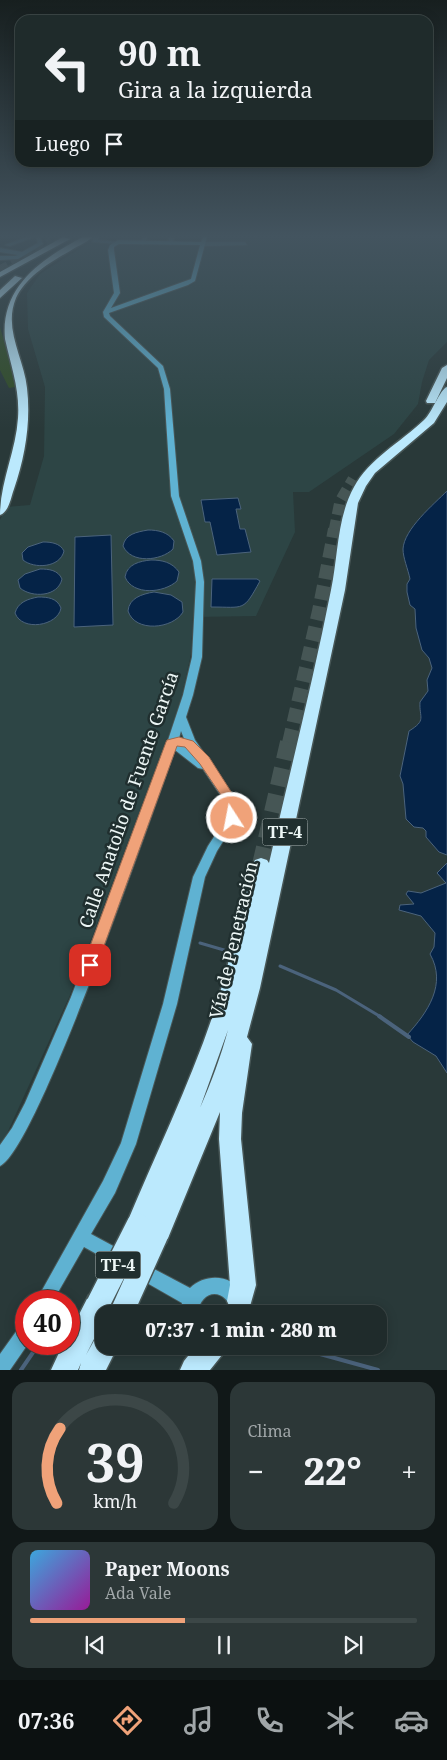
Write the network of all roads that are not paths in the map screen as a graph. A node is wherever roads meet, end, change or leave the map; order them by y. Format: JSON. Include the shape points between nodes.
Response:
{"nodes":[{"id":1,"x":11,"y":301,"type":"edge"},
{"id":2,"x":135,"y":301,"type":"edge"},
{"id":3,"x":112,"y":302,"type":"joint"},
{"id":4,"x":126,"y":304,"type":"junction"},
{"id":5,"x":106,"y":312,"type":"junction"},
{"id":6,"x":447,"y":368,"type":"edge"},
{"id":7,"x":447,"y":390,"type":"edge"},
{"id":8,"x":404,"y":437,"type":"junction"},
{"id":9,"x":353,"y":479,"type":"tunnel mouth"},
{"id":10,"x":0,"y":511,"type":"edge"},
{"id":11,"x":181,"y":716,"type":"junction"},
{"id":12,"x":172,"y":742,"type":"junction"},
{"id":13,"x":194,"y":753,"type":"junction"},
{"id":14,"x":164,"y":764,"type":"junction"},
{"id":15,"x":261,"y":864,"type":"tunnel mouth"},
{"id":16,"x":250,"y":988,"type":"junction"},
{"id":17,"x":0,"y":1158,"type":"edge"},
{"id":18,"x":148,"y":1229,"type":"junction"},
{"id":19,"x":81,"y":1236,"type":"junction"},
{"id":20,"x":50,"y":1290,"type":"edge"},
{"id":21,"x":112,"y":1305,"type":"edge"},
{"id":22,"x":187,"y":1305,"type":"edge"},
{"id":23,"x":191,"y":1305,"type":"edge"},
{"id":24,"x":240,"y":1305,"type":"edge"},
{"id":25,"x":241,"y":1305,"type":"edge"},
{"id":26,"x":95,"y":1329,"type":"edge"},
{"id":27,"x":15,"y":1348,"type":"edge"},
{"id":28,"x":100,"y":1355,"type":"edge"},
{"id":29,"x":206,"y":1355,"type":"edge"},
{"id":30,"x":0,"y":1369,"type":"edge"},
{"id":31,"x":64,"y":1370,"type":"edge"},
{"id":32,"x":92,"y":1370,"type":"edge"},
{"id":33,"x":193,"y":1370,"type":"edge"}],
"edges":[{"from":1,"to":10,"type":"highway","via":[[7,308],[6,326],[22,386],[23,407],[17,462]]},
{"from":2,"to":4,"type":"street"},
{"from":3,"to":4,"type":"street"},
{"from":3,"to":5,"type":"street"},
{"from":4,"to":5,"type":"street"},
{"from":5,"to":11,"type":"street","name":"Calle Anatolio de Fuente García","via":[[107,317],[160,367],[168,389],[175,496],[197,561],[200,582],[196,664]]},
{"from":6,"to":8,"type":"highway","name":"Vía de Penetración","number":"TF-4","via":[[424,414]]},
{"from":7,"to":8,"type":"highway","name":"Vía de Penetración","number":"TF-4","via":[[430,421]]},
{"from":8,"to":9,"type":"highway","name":"Vía de Penetración","number":"TF-4","via":[[370,459]]},
{"from":8,"to":16,"type":"highway","name":"Vía de Penetración","number":"TF-4","via":[[371,471],[352,503],[338,590]]},
{"from":11,"to":12,"type":"street","name":"Calle Anatolio de Fuente García"},
{"from":11,"to":13,"type":"street"},
{"from":12,"to":13,"type":"street"},
{"from":12,"to":14,"type":"street","name":"Calle Anatolio de Fuente García"},
{"from":13,"to":14,"type":"street"},
{"from":13,"to":19,"type":"street","via":[[231,801],[232,818],[199,877],[170,1004],[128,1144]]},
{"from":14,"to":17,"type":"street","name":"Calle Anatolio de Fuente García","via":[[78,997],[30,1108]]},
{"from":15,"to":18,"type":"highway","name":"Vía de Penetración","number":"TF-4","via":[[215,1039]]},
{"from":16,"to":18,"type":"highway","name":"Vía de Penetración","number":"TF-4","via":[[218,1092]]},
{"from":16,"to":25,"type":"highway","via":[[230,1139],[243,1285]]},
{"from":18,"to":21,"type":"highway","name":"Vía de Penetración","number":"TF-4","bridge":true},
{"from":19,"to":20,"type":"street"},
{"from":19,"to":22,"type":"street"},
{"from":23,"to":24,"type":"street","via":[[204,1287],[220,1285],[235,1294]]},
{"from":26,"to":31,"type":"highway","name":"Vía de Penetración","number":"TF-4"},
{"from":27,"to":30,"type":"street"},
{"from":28,"to":32,"type":"highway"},
{"from":29,"to":33,"type":"highway"}]}
